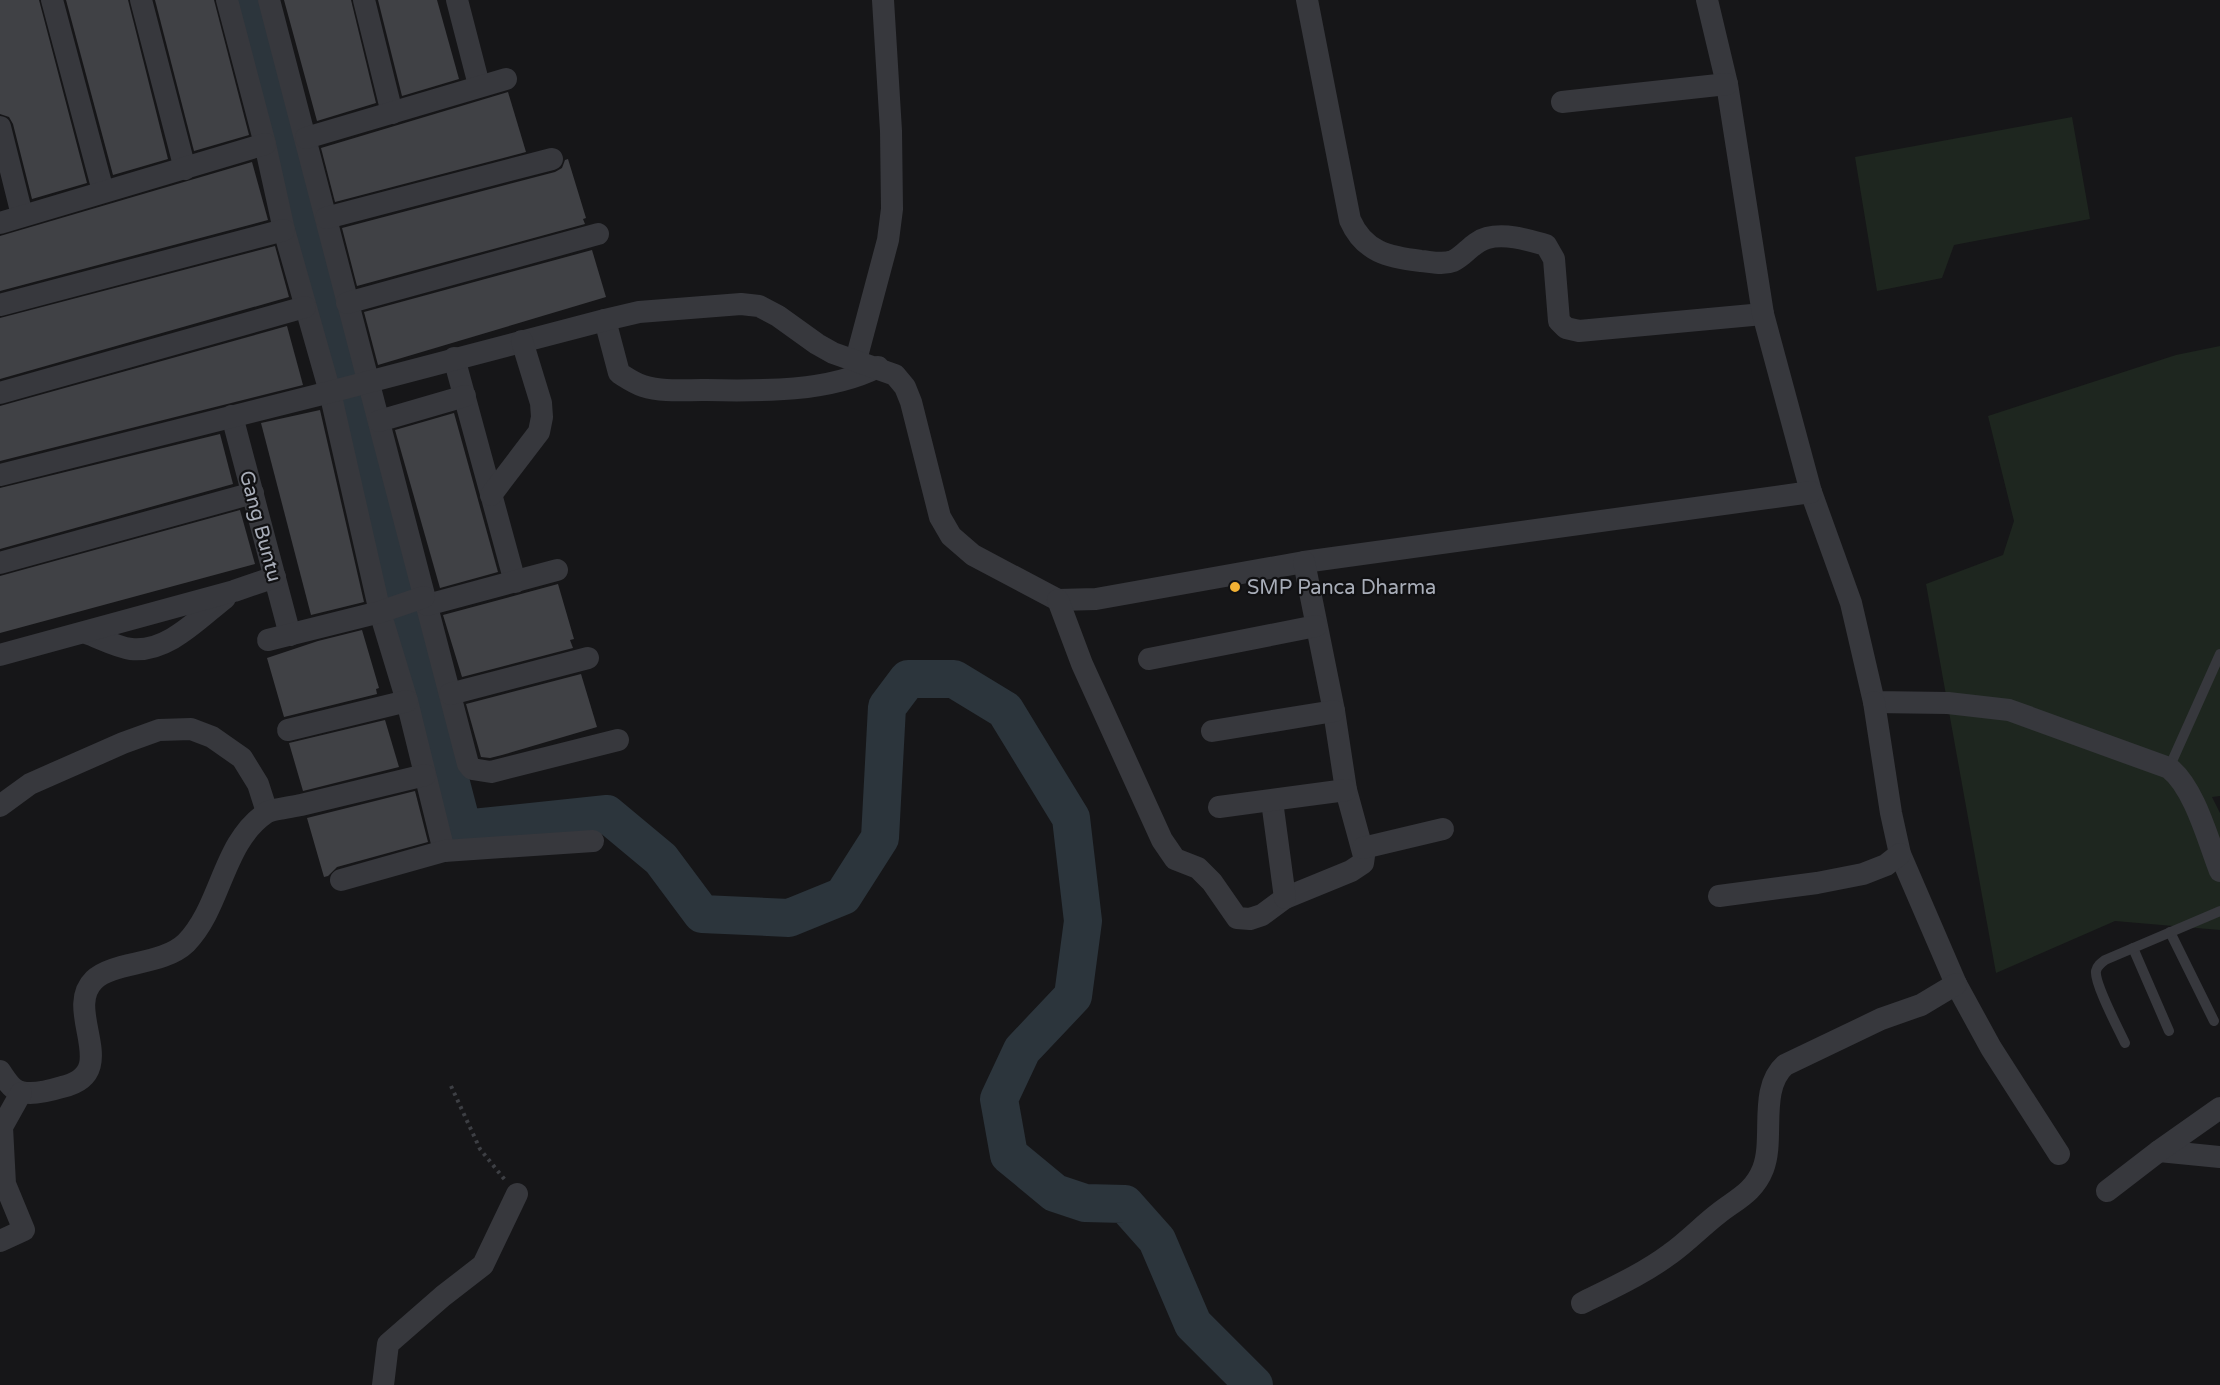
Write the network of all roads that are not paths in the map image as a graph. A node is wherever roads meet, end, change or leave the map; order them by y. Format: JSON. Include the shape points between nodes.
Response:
{"nodes":[{"id":1,"x":52,"y":0,"type":"edge"},
{"id":2,"x":141,"y":0,"type":"edge"},
{"id":3,"x":227,"y":0,"type":"edge"},
{"id":4,"x":268,"y":0,"type":"edge"},
{"id":5,"x":364,"y":0,"type":"edge"},
{"id":6,"x":457,"y":0,"type":"edge"},
{"id":7,"x":883,"y":0,"type":"edge"},
{"id":8,"x":1306,"y":0,"type":"edge"},
{"id":9,"x":1707,"y":0,"type":"edge"},
{"id":10,"x":506,"y":79,"type":"dead end"},
{"id":11,"x":1727,"y":84,"type":"junction"},
{"id":12,"x":479,"y":86,"type":"junction"},
{"id":13,"x":1562,"y":102,"type":"dead end"},
{"id":14,"x":392,"y":113,"type":"junction"},
{"id":15,"x":0,"y":127,"type":"edge"},
{"id":16,"x":306,"y":138,"type":"junction"},
{"id":17,"x":265,"y":144,"type":"junction"},
{"id":18,"x":552,"y":159,"type":"dead end"},
{"id":19,"x":185,"y":169,"type":"junction"},
{"id":20,"x":103,"y":191,"type":"junction"},
{"id":21,"x":22,"y":215,"type":"junction"},
{"id":22,"x":326,"y":218,"type":"junction"},
{"id":23,"x":0,"y":223,"type":"edge"},
{"id":24,"x":284,"y":230,"type":"junction"},
{"id":25,"x":598,"y":234,"type":"dead end"},
{"id":26,"x":347,"y":303,"type":"junction"},
{"id":27,"x":0,"y":305,"type":"edge"},
{"id":28,"x":305,"y":307,"type":"junction"},
{"id":29,"x":1763,"y":314,"type":"junction"},
{"id":30,"x":605,"y":320,"type":"junction"},
{"id":31,"x":522,"y":341,"type":"junction"},
{"id":32,"x":454,"y":358,"type":"junction"},
{"id":33,"x":856,"y":360,"type":"junction"},
{"id":34,"x":878,"y":367,"type":"junction"},
{"id":35,"x":368,"y":381,"type":"junction"},
{"id":36,"x":330,"y":392,"type":"junction"},
{"id":37,"x":0,"y":393,"type":"edge"},
{"id":38,"x":465,"y":396,"type":"junction"},
{"id":39,"x":232,"y":416,"type":"junction"},
{"id":40,"x":379,"y":421,"type":"junction"},
{"id":41,"x":0,"y":475,"type":"edge"},
{"id":42,"x":1811,"y":492,"type":"junction"},
{"id":43,"x":253,"y":493,"type":"junction"},
{"id":44,"x":491,"y":495,"type":"junction"},
{"id":45,"x":1304,"y":562,"type":"junction"},
{"id":46,"x":0,"y":563,"type":"edge"},
{"id":47,"x":557,"y":570,"type":"dead end"},
{"id":48,"x":275,"y":577,"type":"junction"},
{"id":49,"x":515,"y":582,"type":"junction"},
{"id":50,"x":234,"y":591,"type":"junction"},
{"id":51,"x":424,"y":600,"type":"junction"},
{"id":52,"x":1058,"y":600,"type":"junction"},
{"id":53,"x":387,"y":609,"type":"junction"},
{"id":54,"x":1316,"y":626,"type":"junction"},
{"id":55,"x":86,"y":633,"type":"junction"},
{"id":56,"x":290,"y":635,"type":"junction"},
{"id":57,"x":267,"y":640,"type":"dead end"},
{"id":58,"x":2220,"y":654,"type":"edge"},
{"id":59,"x":0,"y":655,"type":"edge"},
{"id":60,"x":588,"y":658,"type":"dead end"},
{"id":61,"x":1149,"y":659,"type":"dead end"},
{"id":62,"x":450,"y":694,"type":"junction"},
{"id":63,"x":407,"y":701,"type":"junction"},
{"id":64,"x":1874,"y":702,"type":"junction"},
{"id":65,"x":1334,"y":711,"type":"junction"},
{"id":66,"x":288,"y":730,"type":"dead end"},
{"id":67,"x":1212,"y":731,"type":"dead end"},
{"id":68,"x":618,"y":740,"type":"dead end"},
{"id":69,"x":2169,"y":768,"type":"junction"},
{"id":70,"x":425,"y":775,"type":"junction"},
{"id":71,"x":1346,"y":790,"type":"junction"},
{"id":72,"x":1272,"y":801,"type":"junction"},
{"id":73,"x":0,"y":806,"type":"edge"},
{"id":74,"x":1219,"y":807,"type":"dead end"},
{"id":75,"x":267,"y":812,"type":"junction"},
{"id":76,"x":1443,"y":830,"type":"dead end"},
{"id":77,"x":593,"y":841,"type":"dead end"},
{"id":78,"x":1363,"y":848,"type":"junction"},
{"id":79,"x":444,"y":851,"type":"junction"},
{"id":80,"x":1900,"y":854,"type":"junction"},
{"id":81,"x":2220,"y":870,"type":"edge"},
{"id":82,"x":340,"y":880,"type":"dead end"},
{"id":83,"x":1719,"y":896,"type":"dead end"},
{"id":84,"x":1285,"y":898,"type":"junction"},
{"id":85,"x":2220,"y":910,"type":"edge"},
{"id":86,"x":2170,"y":932,"type":"junction"},
{"id":87,"x":2133,"y":948,"type":"junction"},
{"id":88,"x":1956,"y":984,"type":"junction"},
{"id":89,"x":2214,"y":1021,"type":"dead end"},
{"id":90,"x":2169,"y":1031,"type":"dead end"},
{"id":91,"x":2125,"y":1043,"type":"dead end"},
{"id":92,"x":0,"y":1071,"type":"edge"},
{"id":93,"x":21,"y":1093,"type":"junction"},
{"id":94,"x":2220,"y":1108,"type":"edge"},
{"id":95,"x":2159,"y":1151,"type":"junction"},
{"id":96,"x":2059,"y":1154,"type":"dead end"},
{"id":97,"x":2220,"y":1157,"type":"edge"},
{"id":98,"x":2107,"y":1191,"type":"dead end"},
{"id":99,"x":517,"y":1194,"type":"road end"},
{"id":100,"x":0,"y":1241,"type":"edge"},
{"id":101,"x":1582,"y":1303,"type":"dead end"},
{"id":102,"x":383,"y":1385,"type":"edge"}],
"edges":[{"from":1,"to":20,"type":"street"},
{"from":2,"to":19,"type":"street"},
{"from":3,"to":17,"type":"street"},
{"from":4,"to":16,"type":"street"},
{"from":5,"to":14,"type":"street"},
{"from":6,"to":12,"type":"street"},
{"from":7,"to":33,"type":"street","via":[[892,209],[888,240]]},
{"from":8,"to":29,"type":"street","via":[[1350,220],[1357,235],[1370,247],[1401,259],[1444,263],[1487,238],[1518,238],[1546,245],[1554,259],[1559,321],[1566,328],[1580,331]]},
{"from":9,"to":11,"type":"street"},
{"from":10,"to":12,"type":"street"},
{"from":11,"to":13,"type":"street"},
{"from":11,"to":29,"type":"street"},
{"from":12,"to":14,"type":"street"},
{"from":14,"to":16,"type":"street"},
{"from":15,"to":21,"type":"street"},
{"from":16,"to":22,"type":"street"},
{"from":17,"to":19,"type":"street"},
{"from":17,"to":24,"type":"street"},
{"from":18,"to":22,"type":"street"},
{"from":19,"to":20,"type":"street"},
{"from":20,"to":21,"type":"street"},
{"from":21,"to":23,"type":"street"},
{"from":22,"to":26,"type":"street"},
{"from":24,"to":27,"type":"street"},
{"from":24,"to":28,"type":"street"},
{"from":25,"to":26,"type":"street"},
{"from":26,"to":35,"type":"street"},
{"from":28,"to":36,"type":"street"},
{"from":28,"to":37,"type":"street"},
{"from":29,"to":42,"type":"street"},
{"from":30,"to":31,"type":"street"},
{"from":30,"to":33,"type":"street","via":[[639,312],[741,303],[759,306],[833,353]]},
{"from":30,"to":34,"type":"street","via":[[619,373],[643,386],[662,390],[796,388],[847,380]]},
{"from":31,"to":32,"type":"street"},
{"from":31,"to":44,"type":"street","via":[[541,403],[539,432]]},
{"from":32,"to":35,"type":"street"},
{"from":32,"to":38,"type":"street"},
{"from":33,"to":34,"type":"street"},
{"from":34,"to":52,"type":"street","via":[[895,375],[905,387],[940,517],[951,536],[973,555]]},
{"from":35,"to":36,"type":"street"},
{"from":35,"to":40,"type":"street"},
{"from":36,"to":39,"type":"street"},
{"from":36,"to":53,"type":"street"},
{"from":38,"to":40,"type":"street"},
{"from":38,"to":44,"type":"street"},
{"from":39,"to":41,"type":"street"},
{"from":39,"to":43,"type":"street","name":"Gang Buntu"},
{"from":40,"to":51,"type":"street"},
{"from":42,"to":45,"type":"street"},
{"from":42,"to":64,"type":"street","via":[[1851,603]]},
{"from":43,"to":46,"type":"street"},
{"from":43,"to":48,"type":"street","name":"Gang Buntu"},
{"from":44,"to":49,"type":"street"},
{"from":45,"to":52,"type":"street","via":[[1096,599]]},
{"from":45,"to":54,"type":"street"},
{"from":47,"to":49,"type":"street"},
{"from":48,"to":50,"type":"street"},
{"from":48,"to":56,"type":"street","name":"Gang Buntu"},
{"from":49,"to":51,"type":"street"},
{"from":50,"to":55,"type":"street"},
{"from":50,"to":55,"type":"street","via":[[156,647],[128,648]]},
{"from":51,"to":53,"type":"street"},
{"from":51,"to":62,"type":"street"},
{"from":52,"to":84,"type":"street","via":[[1082,664],[1162,840],[1175,859],[1198,868],[1237,918],[1262,915]]},
{"from":53,"to":56,"type":"street"},
{"from":53,"to":63,"type":"street"},
{"from":54,"to":61,"type":"street"},
{"from":54,"to":65,"type":"street"},
{"from":55,"to":59,"type":"street"},
{"from":56,"to":57,"type":"street"},
{"from":58,"to":69,"type":"lane"},
{"from":60,"to":62,"type":"street"},
{"from":62,"to":68,"type":"street","via":[[472,770],[491,772]]},
{"from":63,"to":66,"type":"street"},
{"from":63,"to":70,"type":"street"},
{"from":64,"to":69,"type":"street","via":[[1948,703],[2009,710]]},
{"from":64,"to":80,"type":"street"},
{"from":65,"to":67,"type":"street"},
{"from":65,"to":71,"type":"street"},
{"from":69,"to":81,"type":"street","via":[[2188,791]]},
{"from":70,"to":75,"type":"street"},
{"from":70,"to":79,"type":"street"},
{"from":71,"to":72,"type":"street"},
{"from":71,"to":78,"type":"street"},
{"from":72,"to":74,"type":"street"},
{"from":72,"to":84,"type":"street"},
{"from":73,"to":75,"type":"street","via":[[30,784],[123,743],[159,730],[191,729],[212,737],[242,758],[258,784]]},
{"from":75,"to":93,"type":"street","via":[[243,833],[202,924],[186,943],[175,952],[106,972],[86,990],[83,1001],[92,1052],[91,1063],[81,1080]]},
{"from":76,"to":78,"type":"street"},
{"from":77,"to":79,"type":"street"},
{"from":78,"to":84,"type":"street","via":[[1363,863],[1357,867]]},
{"from":79,"to":82,"type":"street"},
{"from":80,"to":83,"type":"street","via":[[1886,865],[1863,874]]},
{"from":80,"to":88,"type":"street"},
{"from":85,"to":86,"type":"lane"},
{"from":86,"to":87,"type":"lane"},
{"from":86,"to":89,"type":"lane"},
{"from":87,"to":90,"type":"lane"},
{"from":87,"to":91,"type":"lane","via":[[2105,960],[2095,974]]},
{"from":88,"to":96,"type":"street","via":[[1991,1048]]},
{"from":88,"to":101,"type":"street","via":[[1921,1005],[1881,1018],[1785,1065],[1776,1073],[1772,1087],[1767,1155],[1755,1185],[1671,1254],[1641,1274]]},
{"from":92,"to":93,"type":"street","via":[[11,1088]]},
{"from":93,"to":100,"type":"street","via":[[2,1127],[5,1184],[24,1230]]},
{"from":94,"to":95,"type":"street"},
{"from":95,"to":97,"type":"street"},
{"from":95,"to":98,"type":"street"},
{"from":99,"to":102,"type":"street","via":[[483,1265],[388,1344]]}]}
